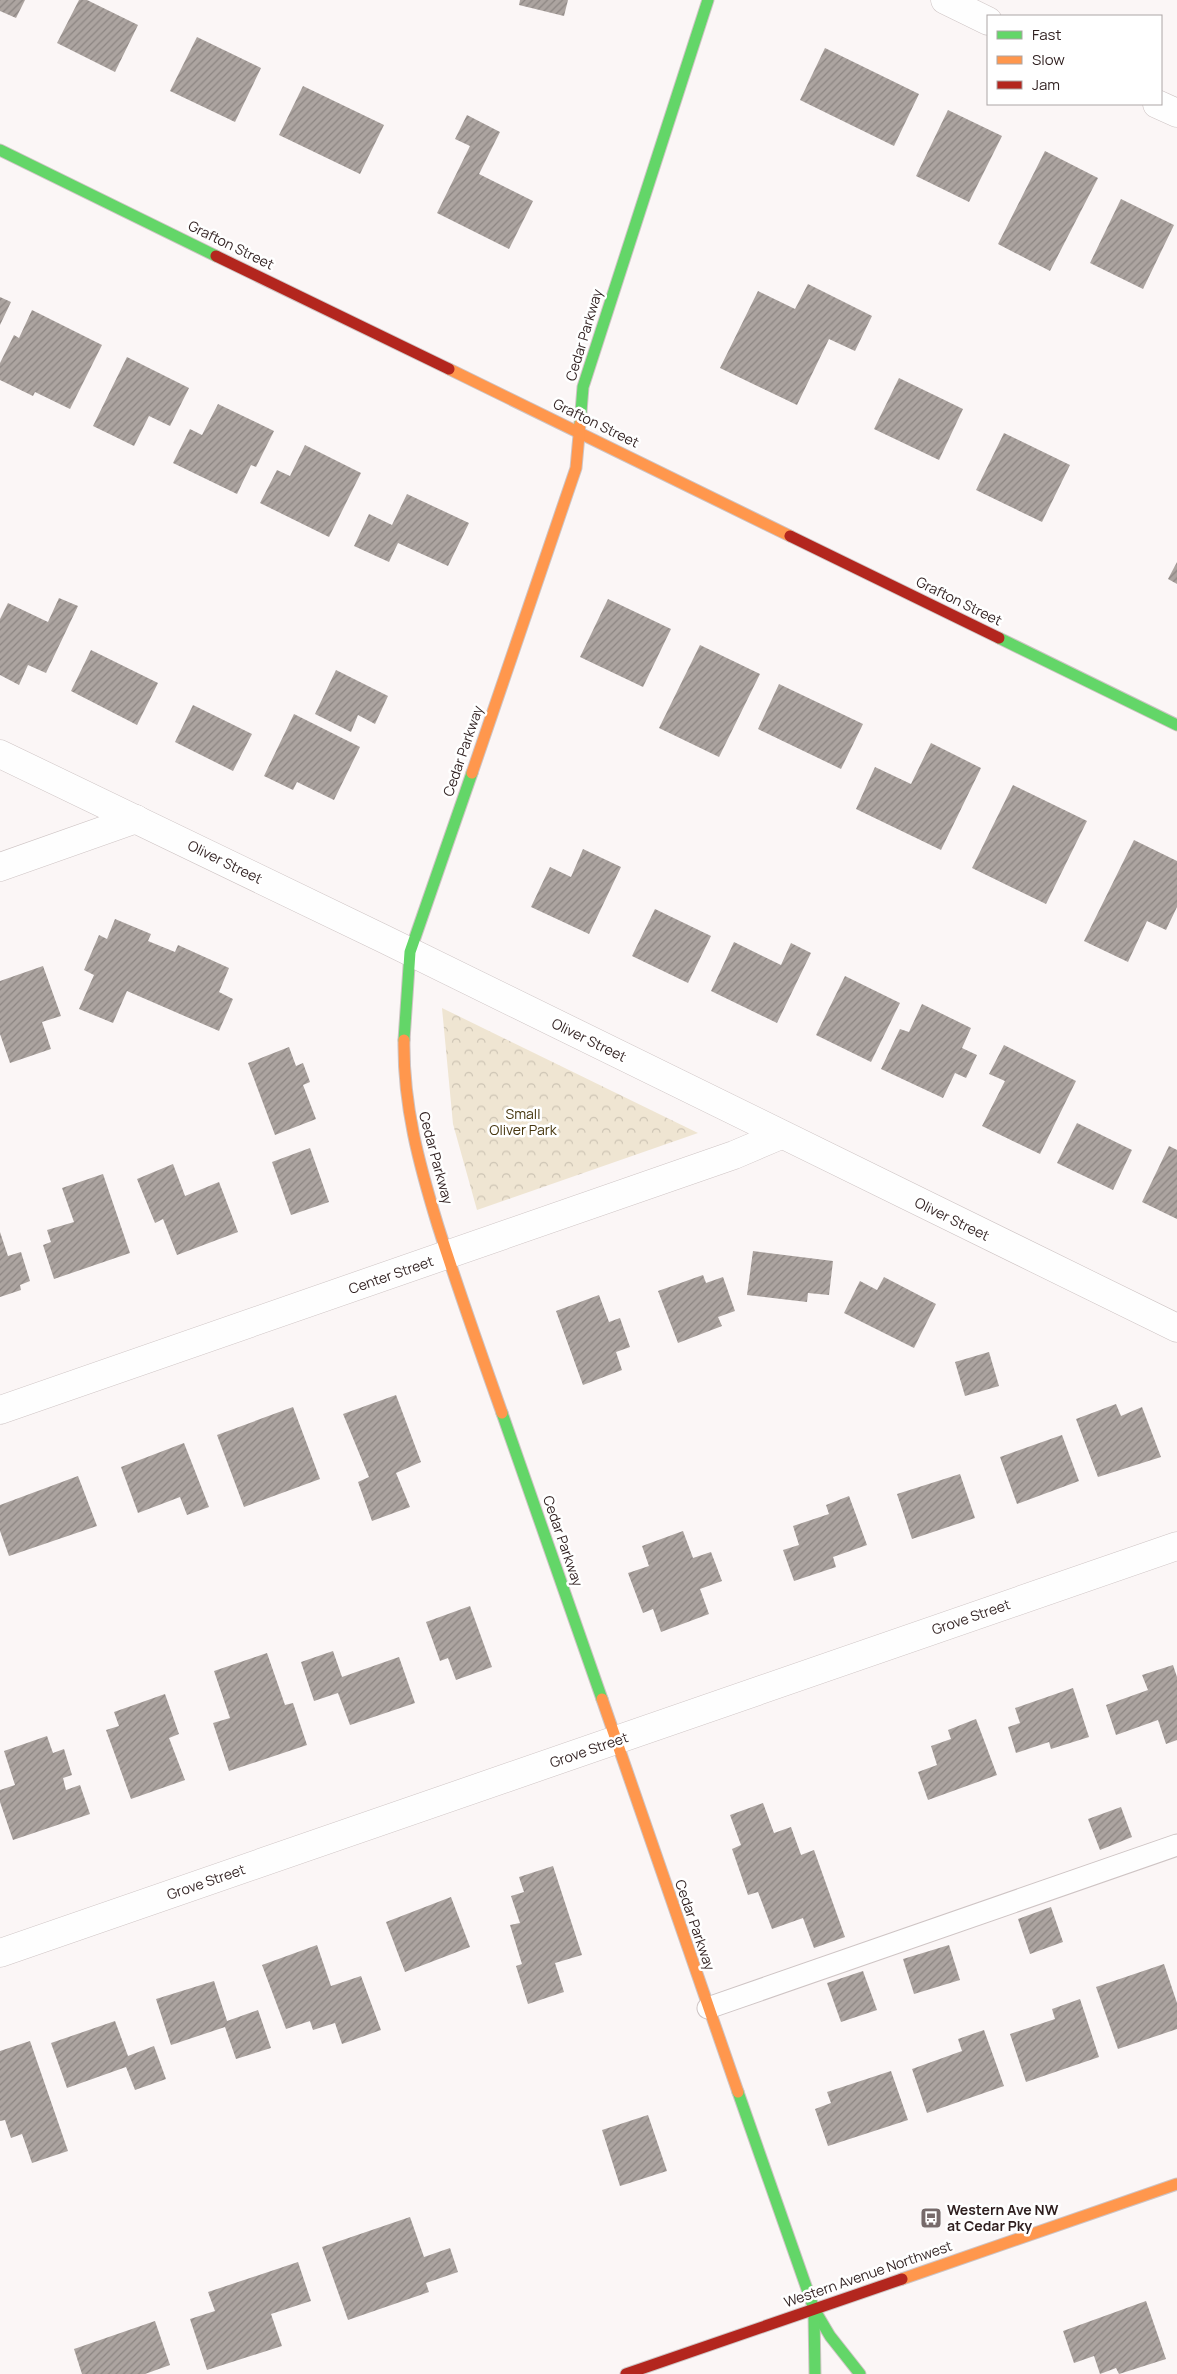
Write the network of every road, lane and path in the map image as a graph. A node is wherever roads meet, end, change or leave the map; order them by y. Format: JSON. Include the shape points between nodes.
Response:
{"nodes":[{"id":1,"x":708,"y":0,"type":"edge"},
{"id":2,"x":945,"y":0,"type":"edge"},
{"id":3,"x":987,"y":21,"type":"edge"},
{"id":4,"x":1159,"y":105,"type":"edge"},
{"id":5,"x":1177,"y":113,"type":"edge"},
{"id":6,"x":0,"y":150,"type":"edge"},
{"id":7,"x":580,"y":432,"type":"junction"},
{"id":8,"x":1177,"y":724,"type":"edge"},
{"id":9,"x":0,"y":754,"type":"edge"},
{"id":10,"x":136,"y":819,"type":"junction"},
{"id":11,"x":0,"y":867,"type":"edge"},
{"id":12,"x":410,"y":952,"type":"junction"},
{"id":13,"x":780,"y":1135,"type":"junction"},
{"id":14,"x":448,"y":1255,"type":"junction"},
{"id":15,"x":1177,"y":1328,"type":"edge"},
{"id":16,"x":0,"y":1410,"type":"edge"},
{"id":17,"x":1177,"y":1546,"type":"edge"},
{"id":18,"x":618,"y":1740,"type":"junction"},
{"id":19,"x":1177,"y":1845,"type":"edge"},
{"id":20,"x":0,"y":1953,"type":"edge"},
{"id":21,"x":708,"y":2008,"type":"junction"},
{"id":22,"x":1177,"y":2184,"type":"edge"},
{"id":23,"x":814,"y":2309,"type":"junction"},
{"id":24,"x":626,"y":2374,"type":"edge"},
{"id":25,"x":815,"y":2374,"type":"edge"},
{"id":26,"x":860,"y":2374,"type":"edge"}],
"edges":[{"from":1,"to":7,"type":"street","name":"Cedar Parkway","via":[[583,387]]},
{"from":2,"to":3,"type":"street"},
{"from":4,"to":5,"type":"street"},
{"from":6,"to":7,"type":"street","name":"Grafton Street"},
{"from":7,"to":8,"type":"street","name":"Grafton Street"},
{"from":7,"to":12,"type":"street","name":"Cedar Parkway","via":[[576,468]]},
{"from":9,"to":10,"type":"street","name":"Oliver Street"},
{"from":10,"to":11,"type":"street"},
{"from":10,"to":12,"type":"street","name":"Oliver Street"},
{"from":12,"to":13,"type":"street","name":"Oliver Street"},
{"from":12,"to":14,"type":"street","name":"Cedar Parkway","via":[[404,1028],[406,1096],[410,1125]]},
{"from":13,"to":14,"type":"street","name":"Center Street","via":[[734,1155]]},
{"from":13,"to":15,"type":"street","name":"Oliver Street"},
{"from":14,"to":16,"type":"street","name":"Center Street"},
{"from":14,"to":18,"type":"street","name":"Cedar Parkway"},
{"from":17,"to":18,"type":"street","name":"Grove Street"},
{"from":18,"to":20,"type":"street","name":"Grove Street"},
{"from":18,"to":21,"type":"street","name":"Cedar Parkway"},
{"from":19,"to":21,"type":"lane"},
{"from":21,"to":23,"type":"street","name":"Cedar Parkway"},
{"from":22,"to":23,"type":"street","name":"Western Avenue Northwest"},
{"from":23,"to":24,"type":"street","name":"Western Avenue Northwest"},
{"from":23,"to":25,"type":"street"},
{"from":23,"to":26,"type":"street","via":[[830,2336]]}]}
